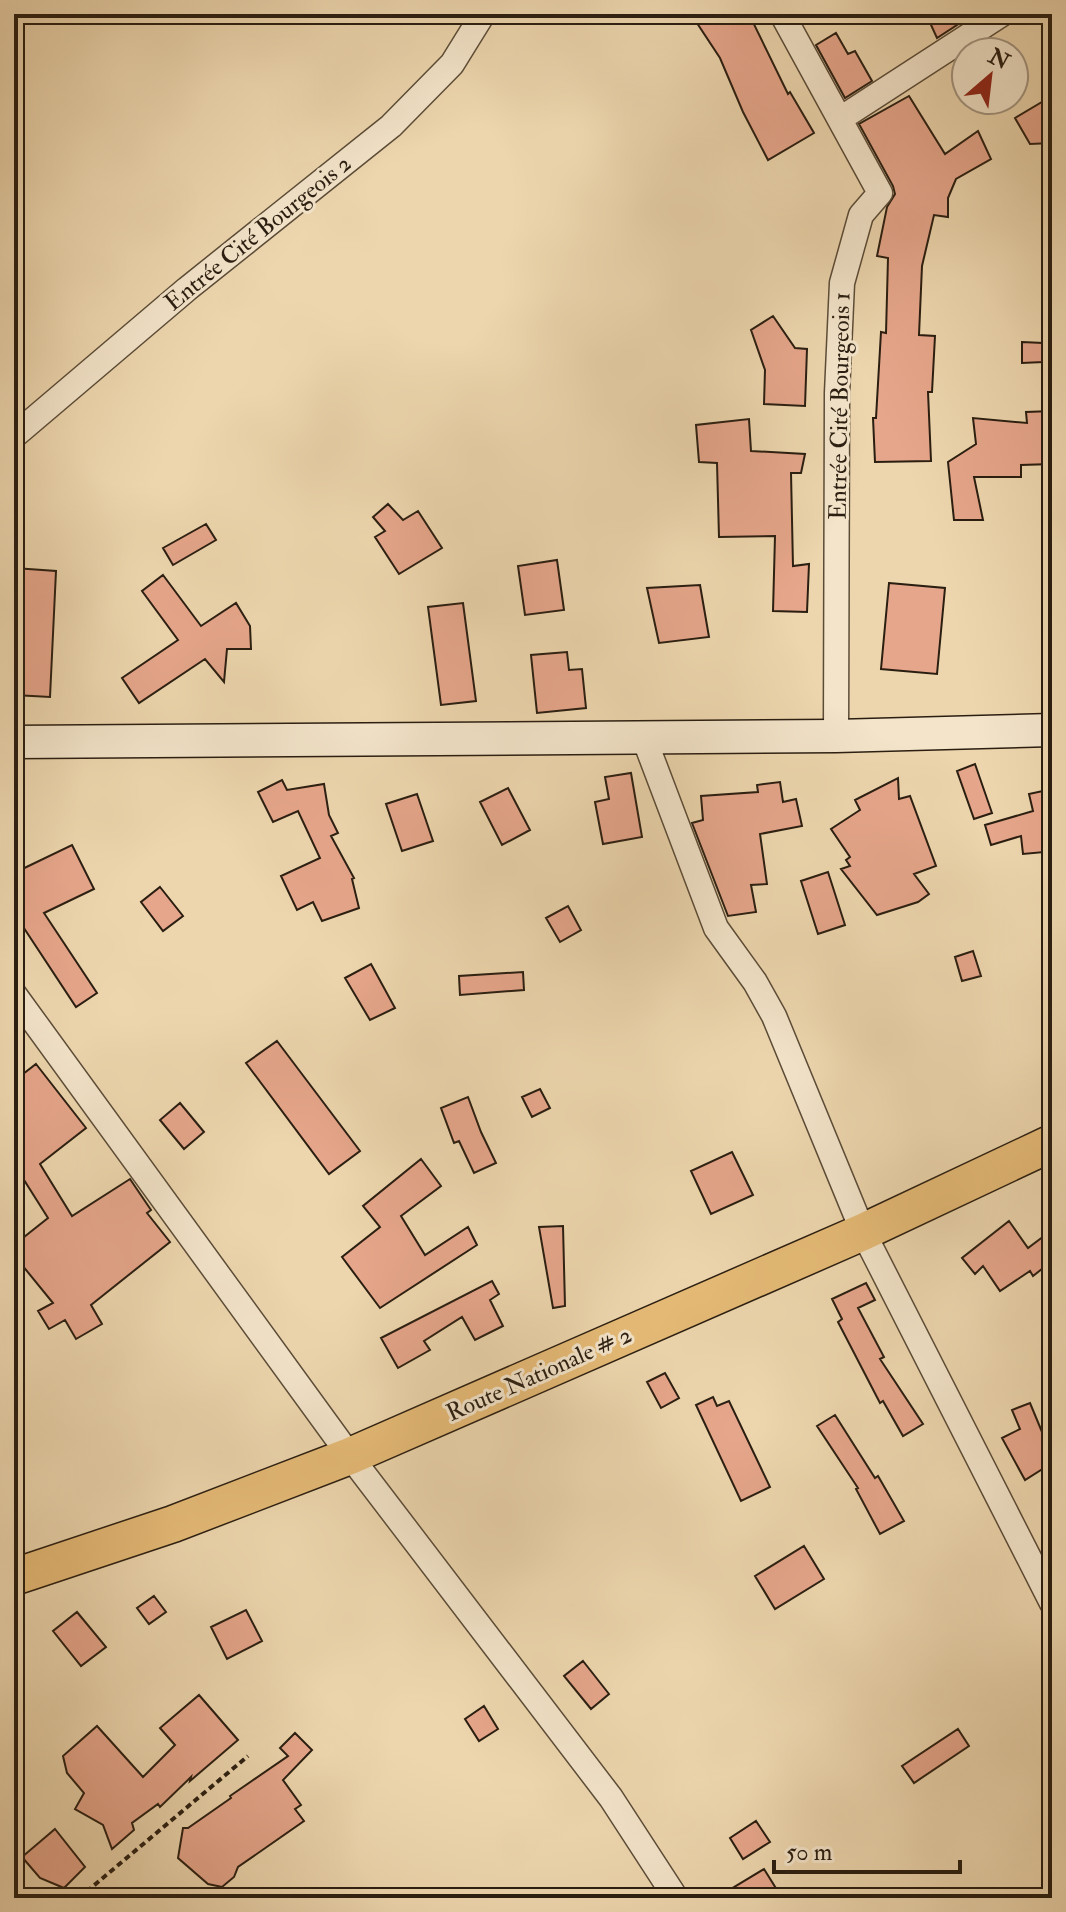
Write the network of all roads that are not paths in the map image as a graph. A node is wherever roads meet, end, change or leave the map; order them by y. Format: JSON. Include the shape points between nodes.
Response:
{"nodes":[{"id":1,"x":483,"y":14,"type":"edge"},
{"id":2,"x":782,"y":14,"type":"edge"},
{"id":3,"x":1002,"y":14,"type":"edge"},
{"id":4,"x":840,"y":119,"type":"junction"},
{"id":5,"x":14,"y":436,"type":"edge"},
{"id":6,"x":1052,"y":730,"type":"edge"},
{"id":7,"x":836,"y":736,"type":"junction"},
{"id":8,"x":644,"y":738,"type":"junction"},
{"id":9,"x":14,"y":742,"type":"edge"},
{"id":10,"x":14,"y":994,"type":"edge"},
{"id":11,"x":1052,"y":1143,"type":"edge"},
{"id":12,"x":863,"y":1232,"type":"junction"},
{"id":13,"x":350,"y":1456,"type":"junction"},
{"id":14,"x":14,"y":1577,"type":"edge"},
{"id":15,"x":1052,"y":1603,"type":"edge"},
{"id":16,"x":676,"y":1898,"type":"edge"}],
"edges":[{"from":1,"to":5,"type":"street","name":"Entrée Cité Bourgeois 2","via":[[452,64],[391,126]]},
{"from":2,"to":4,"type":"street","name":"Entrée Cité Bourgeois 1"},
{"from":3,"to":4,"type":"street"},
{"from":4,"to":7,"type":"street","name":"Entrée Cité Bourgeois 1","via":[[880,193],[861,215],[842,283]]},
{"from":6,"to":7,"type":"main road"},
{"from":7,"to":8,"type":"main road"},
{"from":8,"to":9,"type":"main road"},
{"from":8,"to":12,"type":"street","via":[[716,928],[774,1016]]},
{"from":10,"to":13,"type":"street"},
{"from":11,"to":12,"type":"main road","name":"Route Nationale # 2"},
{"from":12,"to":13,"type":"main road","name":"Route Nationale # 2"},
{"from":12,"to":15,"type":"street"},
{"from":13,"to":14,"type":"main road","name":"Route Nationale # 2","via":[[173,1524]]},
{"from":13,"to":16,"type":"street","via":[[611,1798]]}]}
